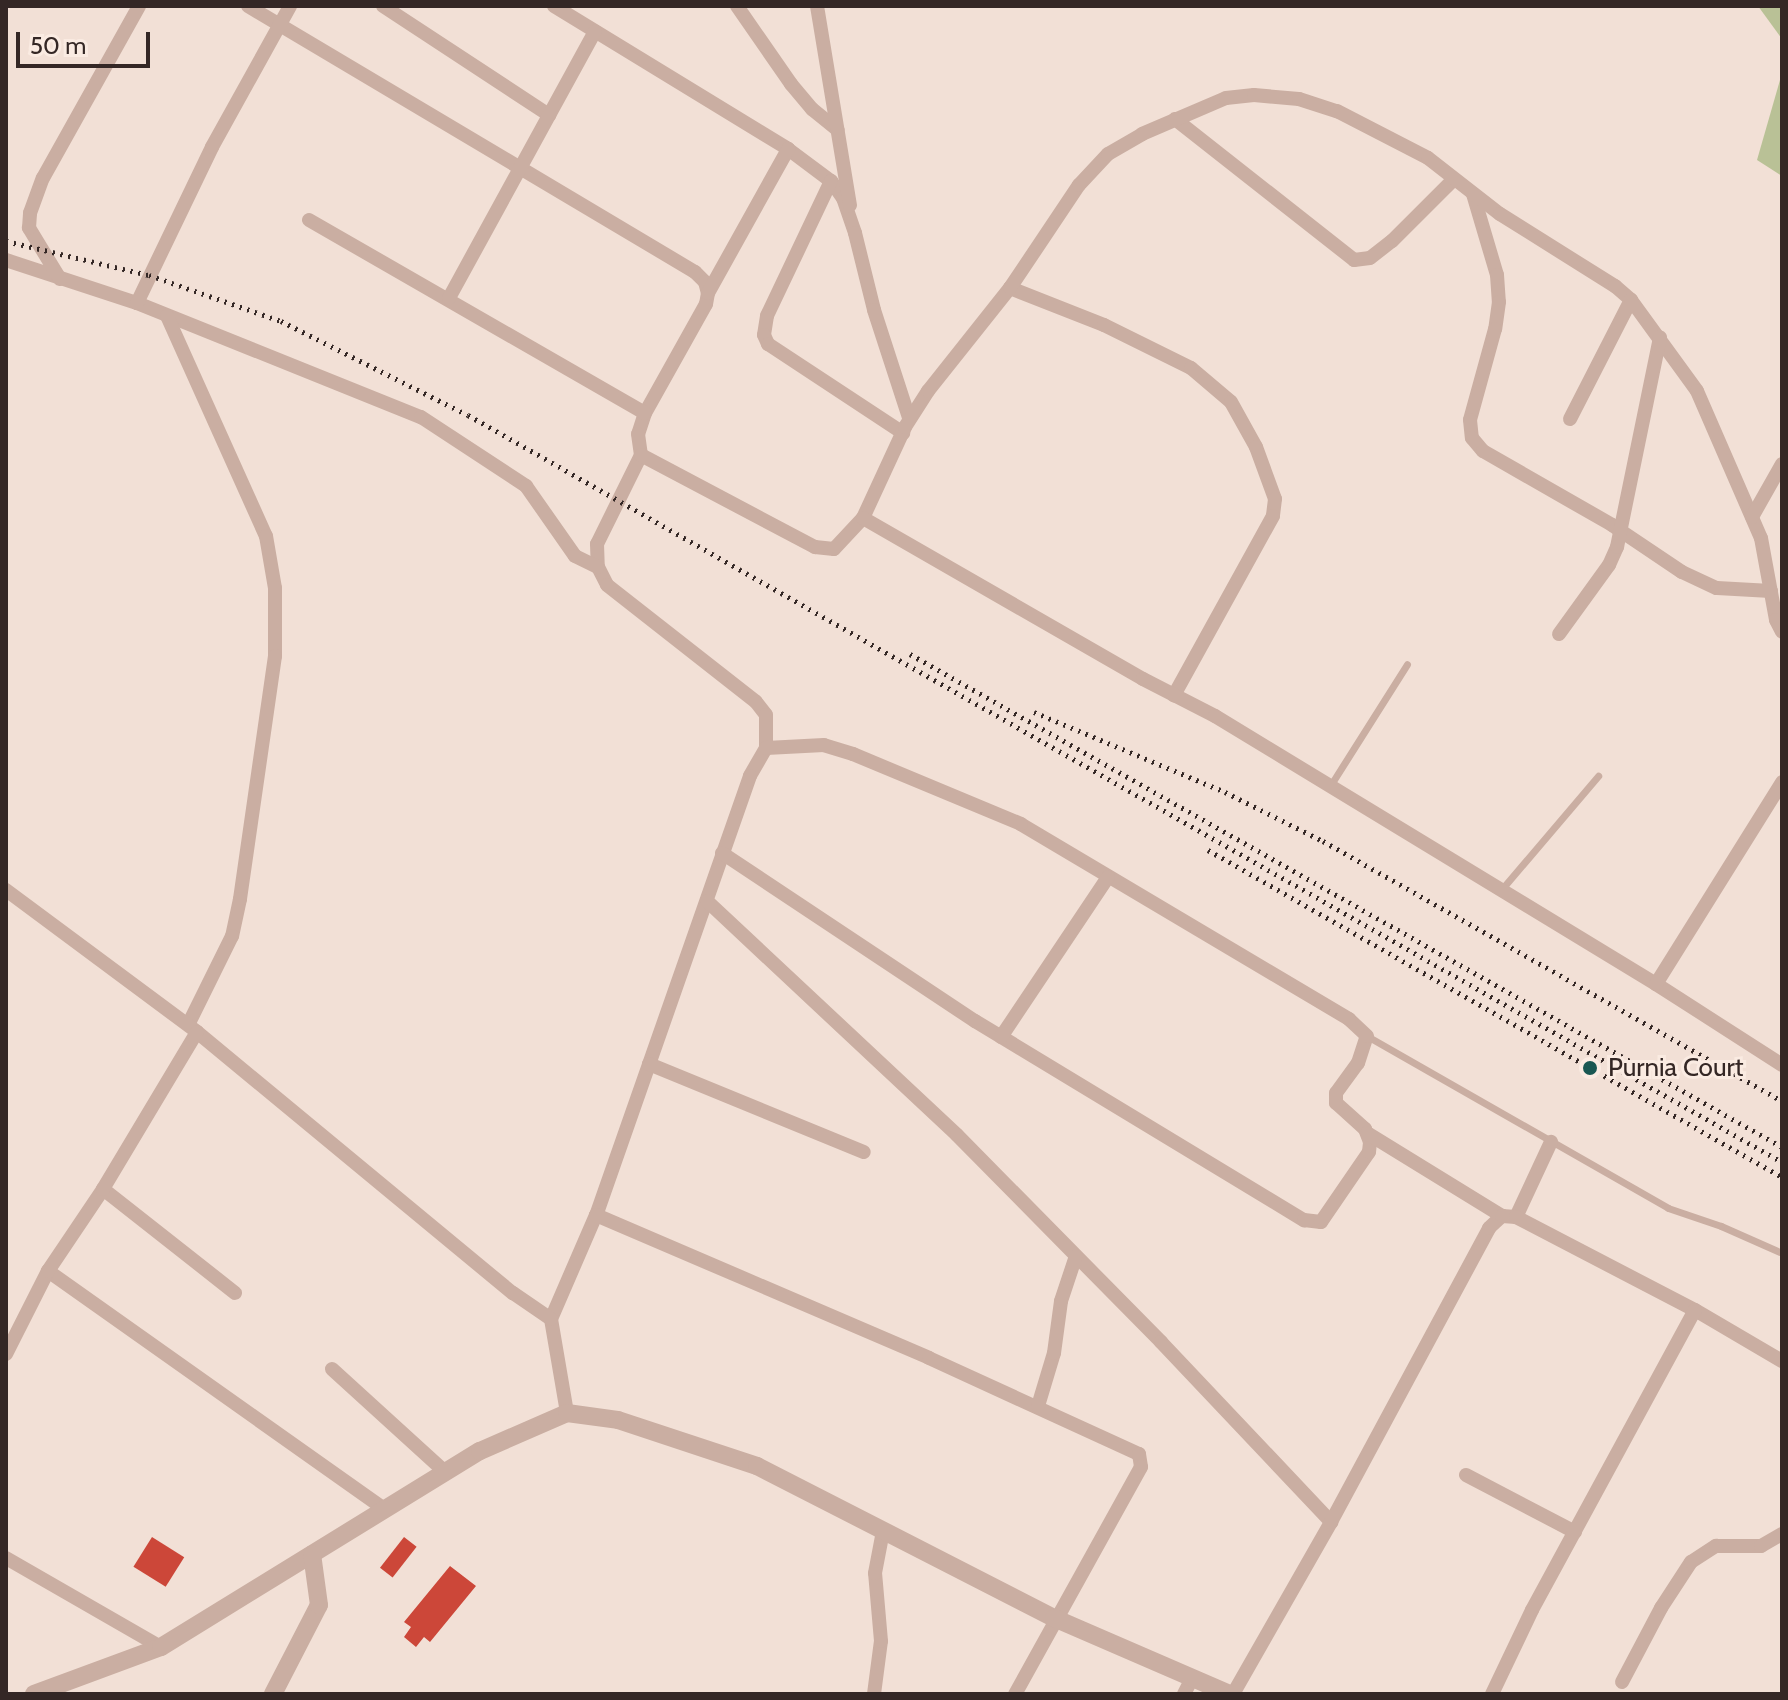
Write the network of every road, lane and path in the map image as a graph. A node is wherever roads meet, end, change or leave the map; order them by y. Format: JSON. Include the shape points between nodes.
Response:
{"nodes":[{"id":1,"x":139,"y":6,"type":"edge"},
{"id":2,"x":248,"y":6,"type":"edge"},
{"id":3,"x":290,"y":6,"type":"edge"},
{"id":4,"x":383,"y":6,"type":"edge"},
{"id":5,"x":554,"y":6,"type":"edge"},
{"id":6,"x":737,"y":6,"type":"edge"},
{"id":7,"x":817,"y":6,"type":"edge"},
{"id":8,"x":278,"y":24,"type":"junction"},
{"id":9,"x":595,"y":31,"type":"junction"},
{"id":10,"x":549,"y":115,"type":"junction"},
{"id":11,"x":1175,"y":119,"type":"junction"},
{"id":12,"x":838,"y":130,"type":"junction"},
{"id":13,"x":788,"y":149,"type":"junction"},
{"id":14,"x":519,"y":168,"type":"junction"},
{"id":15,"x":1453,"y":180,"type":"junction"},
{"id":16,"x":831,"y":181,"type":"junction"},
{"id":17,"x":1473,"y":194,"type":"junction"},
{"id":18,"x":309,"y":220,"type":"dead end"},
{"id":19,"x":855,"y":233,"type":"junction"},
{"id":20,"x":6,"y":260,"type":"edge"},
{"id":21,"x":60,"y":279,"type":"junction"},
{"id":22,"x":1010,"y":288,"type":"junction"},
{"id":23,"x":708,"y":293,"type":"junction"},
{"id":24,"x":449,"y":298,"type":"junction"},
{"id":25,"x":1631,"y":300,"type":"junction"},
{"id":26,"x":137,"y":303,"type":"junction"},
{"id":27,"x":167,"y":316,"type":"junction"},
{"id":28,"x":1660,"y":337,"type":"junction"},
{"id":29,"x":645,"y":413,"type":"junction"},
{"id":30,"x":909,"y":418,"type":"junction"},
{"id":31,"x":1570,"y":419,"type":"dead end"},
{"id":32,"x":903,"y":433,"type":"junction"},
{"id":33,"x":641,"y":455,"type":"junction"},
{"id":34,"x":1782,"y":464,"type":"edge"},
{"id":35,"x":1752,"y":517,"type":"junction"},
{"id":36,"x":863,"y":518,"type":"junction"},
{"id":37,"x":1621,"y":532,"type":"junction"},
{"id":38,"x":598,"y":567,"type":"junction"},
{"id":39,"x":1771,"y":591,"type":"junction"},
{"id":40,"x":1782,"y":632,"type":"edge"},
{"id":41,"x":1559,"y":634,"type":"dead end"},
{"id":42,"x":1407,"y":664,"type":"dead end"},
{"id":43,"x":1174,"y":695,"type":"junction"},
{"id":44,"x":766,"y":748,"type":"junction"},
{"id":45,"x":1598,"y":776,"type":"dead end"},
{"id":46,"x":1782,"y":782,"type":"edge"},
{"id":47,"x":1330,"y":786,"type":"junction"},
{"id":48,"x":722,"y":853,"type":"junction"},
{"id":49,"x":1108,"y":877,"type":"junction"},
{"id":50,"x":6,"y":890,"type":"edge"},
{"id":51,"x":1501,"y":890,"type":"junction"},
{"id":52,"x":707,"y":901,"type":"junction"},
{"id":53,"x":1656,"y":984,"type":"junction"},
{"id":54,"x":193,"y":1028,"type":"junction"},
{"id":55,"x":1367,"y":1036,"type":"junction"},
{"id":56,"x":1001,"y":1037,"type":"junction"},
{"id":57,"x":649,"y":1064,"type":"junction"},
{"id":58,"x":1782,"y":1065,"type":"edge"},
{"id":59,"x":1367,"y":1133,"type":"junction"},
{"id":60,"x":1551,"y":1142,"type":"junction"},
{"id":61,"x":864,"y":1152,"type":"dead end"},
{"id":62,"x":103,"y":1189,"type":"junction"},
{"id":63,"x":596,"y":1215,"type":"junction"},
{"id":64,"x":1509,"y":1216,"type":"junction"},
{"id":65,"x":1782,"y":1253,"type":"edge"},
{"id":66,"x":1076,"y":1256,"type":"junction"},
{"id":67,"x":48,"y":1271,"type":"junction"},
{"id":68,"x":235,"y":1293,"type":"dead end"},
{"id":69,"x":1695,"y":1310,"type":"junction"},
{"id":70,"x":551,"y":1319,"type":"junction"},
{"id":71,"x":6,"y":1354,"type":"edge"},
{"id":72,"x":1782,"y":1361,"type":"edge"},
{"id":73,"x":332,"y":1369,"type":"dead end"},
{"id":74,"x":1038,"y":1406,"type":"junction"},
{"id":75,"x":567,"y":1413,"type":"junction"},
{"id":76,"x":445,"y":1472,"type":"junction"},
{"id":77,"x":1466,"y":1475,"type":"dead end"},
{"id":78,"x":384,"y":1509,"type":"junction"},
{"id":79,"x":1331,"y":1522,"type":"junction"},
{"id":80,"x":883,"y":1531,"type":"junction"},
{"id":81,"x":1575,"y":1532,"type":"junction"},
{"id":82,"x":1782,"y":1534,"type":"edge"},
{"id":83,"x":312,"y":1554,"type":"junction"},
{"id":84,"x":6,"y":1558,"type":"edge"},
{"id":85,"x":1054,"y":1618,"type":"junction"},
{"id":86,"x":161,"y":1647,"type":"junction"},
{"id":87,"x":1622,"y":1682,"type":"dead end"},
{"id":88,"x":1188,"y":1686,"type":"edge"},
{"id":89,"x":34,"y":1694,"type":"edge"},
{"id":90,"x":273,"y":1694,"type":"edge"},
{"id":91,"x":874,"y":1694,"type":"edge"},
{"id":92,"x":1015,"y":1694,"type":"edge"},
{"id":93,"x":1232,"y":1694,"type":"edge"},
{"id":94,"x":1492,"y":1694,"type":"edge"}],
"edges":[{"from":1,"to":21,"type":"street","via":[[43,178],[30,213],[29,228]]},
{"from":2,"to":8,"type":"street"},
{"from":3,"to":8,"type":"street"},
{"from":4,"to":10,"type":"street"},
{"from":5,"to":9,"type":"street"},
{"from":6,"to":12,"type":"street","via":[[791,84]]},
{"from":7,"to":12,"type":"street"},
{"from":8,"to":14,"type":"street"},
{"from":8,"to":26,"type":"street"},
{"from":9,"to":10,"type":"street"},
{"from":9,"to":13,"type":"street"},
{"from":10,"to":14,"type":"street"},
{"from":11,"to":15,"type":"street","via":[[1226,98],[1299,99],[1387,134]]},
{"from":11,"to":15,"type":"street","via":[[1354,260],[1370,258],[1392,241]]},
{"from":11,"to":22,"type":"street","via":[[1108,154],[1079,185]]},
{"from":12,"to":19,"type":"street"},
{"from":13,"to":16,"type":"street"},
{"from":13,"to":23,"type":"street"},
{"from":14,"to":23,"type":"street","via":[[695,272]]},
{"from":14,"to":24,"type":"street"},
{"from":15,"to":17,"type":"street"},
{"from":16,"to":19,"type":"street"},
{"from":16,"to":32,"type":"street","via":[[767,316],[764,335],[768,344]]},
{"from":17,"to":25,"type":"street"},
{"from":17,"to":37,"type":"street","via":[[1497,275],[1499,302],[1470,420],[1472,438],[1483,451]]},
{"from":18,"to":24,"type":"street"},
{"from":19,"to":30,"type":"street"},
{"from":20,"to":21,"type":"street"},
{"from":21,"to":26,"type":"street"},
{"from":22,"to":30,"type":"street"},
{"from":22,"to":43,"type":"street","via":[[1104,325],[1191,368],[1231,402],[1256,447],[1275,499],[1273,516]]},
{"from":23,"to":29,"type":"street"},
{"from":24,"to":29,"type":"street"},
{"from":25,"to":28,"type":"street"},
{"from":25,"to":31,"type":"street"},
{"from":26,"to":27,"type":"street"},
{"from":27,"to":38,"type":"street","via":[[421,417],[526,486],[575,556]]},
{"from":27,"to":54,"type":"street","via":[[266,536],[275,588],[275,656],[240,899],[232,936]]},
{"from":28,"to":35,"type":"street","via":[[1697,391]]},
{"from":28,"to":37,"type":"street"},
{"from":29,"to":33,"type":"street","via":[[638,434]]},
{"from":30,"to":32,"type":"street"},
{"from":32,"to":36,"type":"street"},
{"from":33,"to":36,"type":"street","via":[[815,547],[834,549]]},
{"from":33,"to":38,"type":"street","via":[[597,544]]},
{"from":34,"to":35,"type":"street"},
{"from":35,"to":39,"type":"street"},
{"from":36,"to":43,"type":"street"},
{"from":37,"to":39,"type":"street","via":[[1666,563],[1717,588]]},
{"from":37,"to":41,"type":"street","via":[[1609,565]]},
{"from":38,"to":44,"type":"street","via":[[607,585],[756,702],[766,715]]},
{"from":39,"to":40,"type":"street"},
{"from":42,"to":47,"type":"lane"},
{"from":43,"to":47,"type":"street"},
{"from":44,"to":48,"type":"street"},
{"from":44,"to":49,"type":"street","via":[[824,745],[853,754],[1021,824]]},
{"from":45,"to":51,"type":"lane"},
{"from":46,"to":53,"type":"street"},
{"from":47,"to":51,"type":"street"},
{"from":48,"to":52,"type":"street"},
{"from":48,"to":56,"type":"street"},
{"from":49,"to":55,"type":"street","via":[[1349,1019]]},
{"from":49,"to":56,"type":"street"},
{"from":50,"to":54,"type":"street"},
{"from":51,"to":53,"type":"street"},
{"from":52,"to":57,"type":"street"},
{"from":52,"to":66,"type":"street","via":[[957,1135]]},
{"from":53,"to":58,"type":"street"},
{"from":54,"to":62,"type":"street"},
{"from":54,"to":70,"type":"street"},
{"from":55,"to":59,"type":"street","via":[[1358,1063],[1336,1093],[1336,1103]]},
{"from":55,"to":60,"type":"lane"},
{"from":56,"to":59,"type":"street","via":[[1311,1223],[1321,1222],[1369,1152]]},
{"from":57,"to":61,"type":"street"},
{"from":57,"to":63,"type":"street"},
{"from":59,"to":64,"type":"street"},
{"from":60,"to":64,"type":"street"},
{"from":60,"to":65,"type":"lane","via":[[1668,1208]]},
{"from":62,"to":67,"type":"street"},
{"from":62,"to":68,"type":"street"},
{"from":63,"to":70,"type":"street"},
{"from":63,"to":74,"type":"street"},
{"from":64,"to":69,"type":"street"},
{"from":64,"to":79,"type":"street","via":[[1489,1228]]},
{"from":66,"to":74,"type":"street"},
{"from":66,"to":79,"type":"street"},
{"from":67,"to":71,"type":"street"},
{"from":67,"to":78,"type":"street"},
{"from":69,"to":72,"type":"street"},
{"from":69,"to":81,"type":"street"},
{"from":70,"to":75,"type":"street"},
{"from":73,"to":76,"type":"street"},
{"from":74,"to":85,"type":"street","via":[[1126,1446],[1142,1460]]},
{"from":75,"to":76,"type":"street"},
{"from":75,"to":80,"type":"street","via":[[618,1420],[757,1466]]},
{"from":76,"to":78,"type":"street"},
{"from":77,"to":81,"type":"street"},
{"from":78,"to":83,"type":"street"},
{"from":79,"to":93,"type":"street"},
{"from":80,"to":85,"type":"street"},
{"from":80,"to":91,"type":"street","via":[[875,1573],[881,1641]]},
{"from":81,"to":94,"type":"street"},
{"from":82,"to":87,"type":"street","via":[[1761,1546],[1716,1546],[1691,1562]]},
{"from":83,"to":86,"type":"street"},
{"from":83,"to":90,"type":"street","via":[[319,1605]]},
{"from":84,"to":86,"type":"street"},
{"from":85,"to":88,"type":"street"},
{"from":85,"to":92,"type":"street"},
{"from":86,"to":89,"type":"street"},
{"from":88,"to":93,"type":"street"}]}
